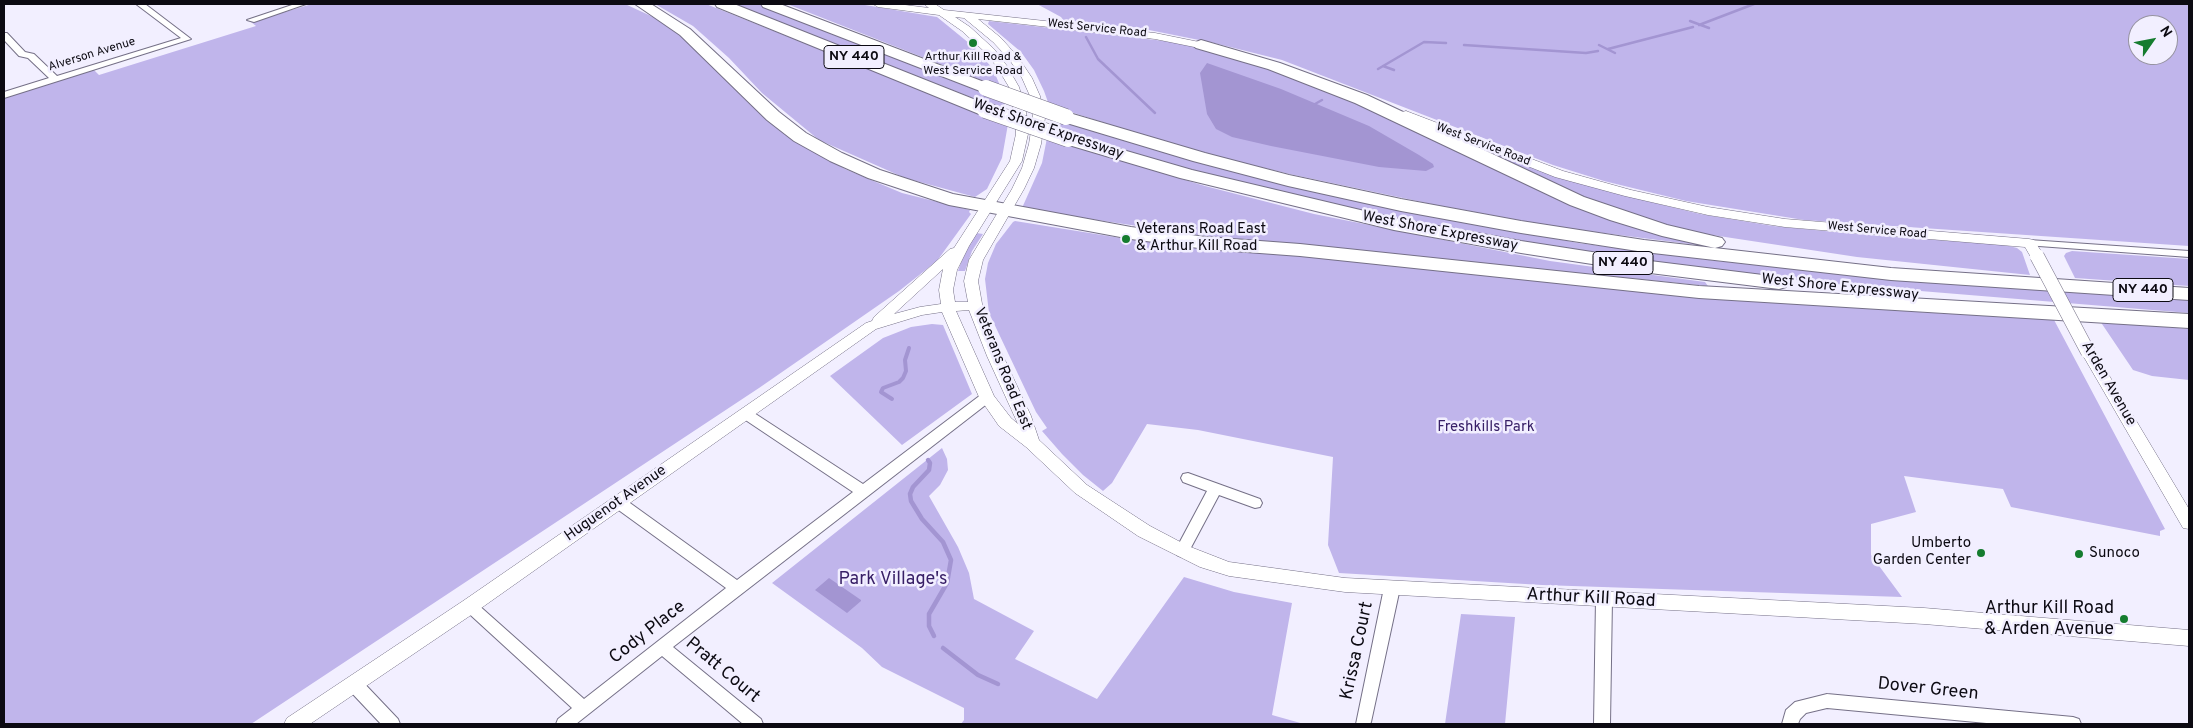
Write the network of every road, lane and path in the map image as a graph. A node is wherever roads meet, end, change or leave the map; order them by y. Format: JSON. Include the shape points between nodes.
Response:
{"nodes":[{"id":1,"x":140,"y":4,"type":"edge"},
{"id":2,"x":302,"y":4,"type":"edge"},
{"id":3,"x":642,"y":4,"type":"edge"},
{"id":4,"x":722,"y":4,"type":"edge"},
{"id":5,"x":768,"y":4,"type":"edge"},
{"id":6,"x":878,"y":4,"type":"edge"},
{"id":7,"x":929,"y":4,"type":"edge"},
{"id":8,"x":286,"y":6,"type":"edge"},
{"id":9,"x":946,"y":8,"type":"edge"},
{"id":10,"x":966,"y":15,"type":"junction"},
{"id":11,"x":251,"y":20,"type":"dead end"},
{"id":12,"x":4,"y":35,"type":"edge"},
{"id":13,"x":1201,"y":45,"type":"junction"},
{"id":14,"x":55,"y":79,"type":"junction"},
{"id":15,"x":4,"y":95,"type":"edge"},
{"id":16,"x":997,"y":208,"type":"junction"},
{"id":17,"x":2029,"y":243,"type":"junction"},
{"id":18,"x":962,"y":246,"type":"junction"},
{"id":19,"x":2189,"y":254,"type":"edge"},
{"id":20,"x":2096,"y":287,"type":"junction"},
{"id":21,"x":2189,"y":294,"type":"edge"},
{"id":22,"x":975,"y":306,"type":"junction"},
{"id":23,"x":948,"y":307,"type":"junction"},
{"id":24,"x":2189,"y":319,"type":"edge"},
{"id":25,"x":871,"y":326,"type":"junction"},
{"id":26,"x":987,"y":397,"type":"junction"},
{"id":27,"x":746,"y":414,"type":"junction"},
{"id":28,"x":1032,"y":443,"type":"junction"},
{"id":29,"x":1188,"y":478,"type":"dead end"},
{"id":30,"x":1215,"y":489,"type":"junction"},
{"id":31,"x":863,"y":491,"type":"junction"},
{"id":32,"x":618,"y":502,"type":"junction"},
{"id":33,"x":1255,"y":503,"type":"dead end"},
{"id":34,"x":2189,"y":523,"type":"edge"},
{"id":35,"x":1182,"y":551,"type":"junction"},
{"id":36,"x":736,"y":588,"type":"junction"},
{"id":37,"x":1392,"y":588,"type":"junction"},
{"id":38,"x":1604,"y":599,"type":"junction"},
{"id":39,"x":470,"y":606,"type":"junction"},
{"id":40,"x":2189,"y":638,"type":"edge"},
{"id":41,"x":663,"y":648,"type":"junction"},
{"id":42,"x":354,"y":684,"type":"junction"},
{"id":43,"x":584,"y":709,"type":"junction"},
{"id":44,"x":1363,"y":722,"type":"dead end"},
{"id":45,"x":294,"y":724,"type":"edge"},
{"id":46,"x":392,"y":724,"type":"edge"},
{"id":47,"x":564,"y":724,"type":"edge"},
{"id":48,"x":755,"y":724,"type":"edge"},
{"id":49,"x":1602,"y":724,"type":"edge"},
{"id":50,"x":1790,"y":724,"type":"edge"},
{"id":51,"x":2073,"y":724,"type":"edge"}],
"edges":[{"from":1,"to":14,"type":"street","name":"Alverson Avenue","via":[[187,39]]},
{"from":2,"to":8,"type":"street"},
{"from":3,"to":16,"type":"highway","via":[[685,32],[773,116],[800,137],[836,157],[908,186],[949,199]]},
{"from":4,"to":24,"type":"highway","name":"West Shore Expressway","number":"NY 440","bridge":true,"via":[[985,110],[1068,139],[1186,174],[1394,224],[1650,267],[1778,283]]},
{"from":5,"to":20,"type":"highway","name":"West Shore Expressway","number":"NY 440","bridge":true,"via":[[1066,117],[1199,157],[1401,205],[1644,246],[1891,274]]},
{"from":6,"to":9,"type":"street","name":"West Service Road"},
{"from":7,"to":9,"type":"street"},
{"from":8,"to":11,"type":"street"},
{"from":9,"to":10,"type":"street","name":"West Service Road"},
{"from":9,"to":16,"type":"street","via":[[990,51],[1014,87],[1022,134],[1016,161]]},
{"from":10,"to":13,"type":"street","name":"West Service Road","via":[[1129,33]]},
{"from":10,"to":16,"type":"street","via":[[1014,57],[1035,96],[1038,118],[1028,168]]},
{"from":12,"to":14,"type":"street","via":[[22,54],[31,56]]},
{"from":13,"to":17,"type":"street","name":"West Service Road","via":[[1305,75],[1559,174],[1629,194],[1785,223]]},
{"from":13,"to":20,"type":"highway","via":[[1322,83],[1569,198],[1662,230],[1839,260],[1948,274]]},
{"from":14,"to":15,"type":"street","name":"Alverson Avenue"},
{"from":16,"to":18,"type":"street","name":"Veterans Road East"},
{"from":16,"to":22,"type":"street","name":"Veterans Road East","via":[[971,281]]},
{"from":16,"to":24,"type":"highway","via":[[1131,233],[1206,243],[1699,292]]},
{"from":17,"to":19,"type":"street"},
{"from":17,"to":34,"type":"street","name":"Arden Avenue","bridge":true,"via":[[2088,352]]},
{"from":18,"to":23,"type":"street","name":"Veterans Road East","via":[[950,270],[946,290]]},
{"from":18,"to":25,"type":"street"},
{"from":20,"to":21,"type":"highway","name":"West Shore Expressway","number":"NY 440"},
{"from":22,"to":23,"type":"street","name":"Huguenot Avenue"},
{"from":22,"to":28,"type":"street","name":"Veterans Road East"},
{"from":23,"to":25,"type":"street","name":"Huguenot Avenue","via":[[900,316]]},
{"from":23,"to":26,"type":"street","name":"Veterans Road East"},
{"from":25,"to":27,"type":"street","name":"Huguenot Avenue"},
{"from":26,"to":28,"type":"street","name":"Veterans Road East","via":[[1005,422]]},
{"from":26,"to":31,"type":"street","name":"Cody Place"},
{"from":27,"to":31,"type":"street"},
{"from":27,"to":32,"type":"street","name":"Huguenot Avenue"},
{"from":28,"to":35,"type":"street","name":"Arthur Kill Road","via":[[1081,489],[1111,511]]},
{"from":29,"to":30,"type":"street"},
{"from":30,"to":33,"type":"street"},
{"from":30,"to":35,"type":"street"},
{"from":31,"to":36,"type":"street","name":"Cody Place"},
{"from":32,"to":36,"type":"street"},
{"from":32,"to":39,"type":"street","name":"Huguenot Avenue"},
{"from":35,"to":37,"type":"street","name":"Arthur Kill Road","via":[[1206,562],[1254,573]]},
{"from":36,"to":41,"type":"street","name":"Cody Place"},
{"from":37,"to":38,"type":"street","name":"Arthur Kill Road"},
{"from":37,"to":44,"type":"street","name":"Krissa Court"},
{"from":38,"to":40,"type":"street","name":"Arthur Kill Road","via":[[1924,616]]},
{"from":38,"to":49,"type":"street"},
{"from":39,"to":42,"type":"street","name":"Huguenot Avenue"},
{"from":39,"to":43,"type":"street"},
{"from":41,"to":43,"type":"street","name":"Cody Place"},
{"from":41,"to":48,"type":"street","name":"Pratt Court"},
{"from":42,"to":45,"type":"street","name":"Huguenot Avenue"},
{"from":42,"to":46,"type":"street"},
{"from":43,"to":47,"type":"street","name":"Cody Place"},
{"from":50,"to":51,"type":"street","name":"Dover Green","via":[[1792,715],[1801,707],[1827,700]]}]}
